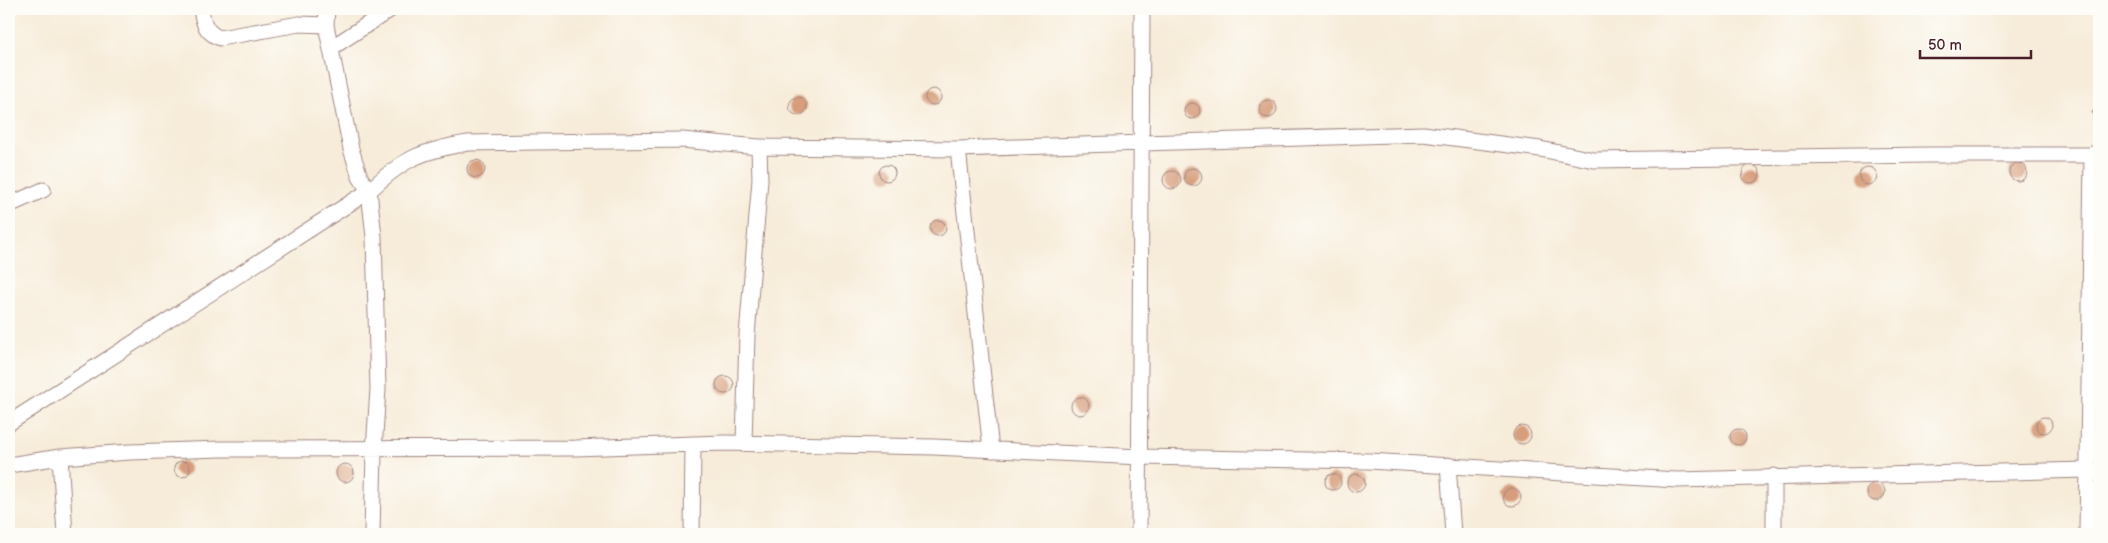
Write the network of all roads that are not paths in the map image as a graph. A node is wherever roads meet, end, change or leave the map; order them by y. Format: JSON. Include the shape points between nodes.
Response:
{"nodes":[{"id":1,"x":201,"y":9,"type":"edge"},
{"id":2,"x":327,"y":9,"type":"edge"},
{"id":3,"x":391,"y":9,"type":"edge"},
{"id":4,"x":1142,"y":9,"type":"edge"},
{"id":5,"x":326,"y":25,"type":"junction"},
{"id":6,"x":331,"y":48,"type":"junction"},
{"id":7,"x":1141,"y":141,"type":"junction"},
{"id":8,"x":759,"y":147,"type":"junction"},
{"id":9,"x":958,"y":148,"type":"junction"},
{"id":10,"x":2096,"y":154,"type":"edge"},
{"id":11,"x":43,"y":190,"type":"dead end"},
{"id":12,"x":369,"y":191,"type":"junction"},
{"id":13,"x":9,"y":205,"type":"edge"},
{"id":14,"x":9,"y":423,"type":"edge"},
{"id":15,"x":744,"y":443,"type":"junction"},
{"id":16,"x":693,"y":445,"type":"junction"},
{"id":17,"x":374,"y":450,"type":"junction"},
{"id":18,"x":991,"y":450,"type":"junction"},
{"id":19,"x":60,"y":457,"type":"junction"},
{"id":20,"x":1141,"y":457,"type":"junction"},
{"id":21,"x":9,"y":465,"type":"edge"},
{"id":22,"x":1448,"y":465,"type":"junction"},
{"id":23,"x":2093,"y":472,"type":"edge"},
{"id":24,"x":1774,"y":476,"type":"junction"},
{"id":25,"x":65,"y":534,"type":"edge"},
{"id":26,"x":372,"y":534,"type":"edge"},
{"id":27,"x":692,"y":534,"type":"edge"},
{"id":28,"x":1139,"y":534,"type":"edge"},
{"id":29,"x":1453,"y":534,"type":"edge"},
{"id":30,"x":1774,"y":534,"type":"edge"},
{"id":31,"x":2087,"y":534,"type":"edge"}],
"edges":[{"from":1,"to":5,"type":"street","via":[[206,28],[220,38],[299,24]]},
{"from":2,"to":5,"type":"street"},
{"from":3,"to":6,"type":"street"},
{"from":4,"to":7,"type":"street"},
{"from":5,"to":6,"type":"street"},
{"from":6,"to":12,"type":"street","via":[[351,148],[360,178]]},
{"from":7,"to":9,"type":"street"},
{"from":7,"to":10,"type":"street","via":[[1423,134],[1540,149],[1594,160]]},
{"from":7,"to":20,"type":"street"},
{"from":8,"to":9,"type":"street"},
{"from":8,"to":12,"type":"street","via":[[673,140],[468,144],[433,149],[411,158],[391,170]]},
{"from":8,"to":15,"type":"street","via":[[760,180],[747,335]]},
{"from":9,"to":18,"type":"street"},
{"from":10,"to":23,"type":"street"},
{"from":11,"to":13,"type":"street"},
{"from":12,"to":14,"type":"street"},
{"from":12,"to":17,"type":"street","via":[[378,310]]},
{"from":15,"to":16,"type":"street"},
{"from":15,"to":18,"type":"street"},
{"from":16,"to":17,"type":"street"},
{"from":16,"to":27,"type":"street"},
{"from":17,"to":19,"type":"street","via":[[222,449]]},
{"from":17,"to":26,"type":"street"},
{"from":18,"to":20,"type":"street"},
{"from":19,"to":21,"type":"street"},
{"from":19,"to":25,"type":"street"},
{"from":20,"to":22,"type":"street"},
{"from":20,"to":28,"type":"street"},
{"from":22,"to":24,"type":"street","via":[[1677,480]]},
{"from":22,"to":29,"type":"street"},
{"from":23,"to":24,"type":"street"},
{"from":23,"to":31,"type":"street"},
{"from":24,"to":30,"type":"street"}]}
